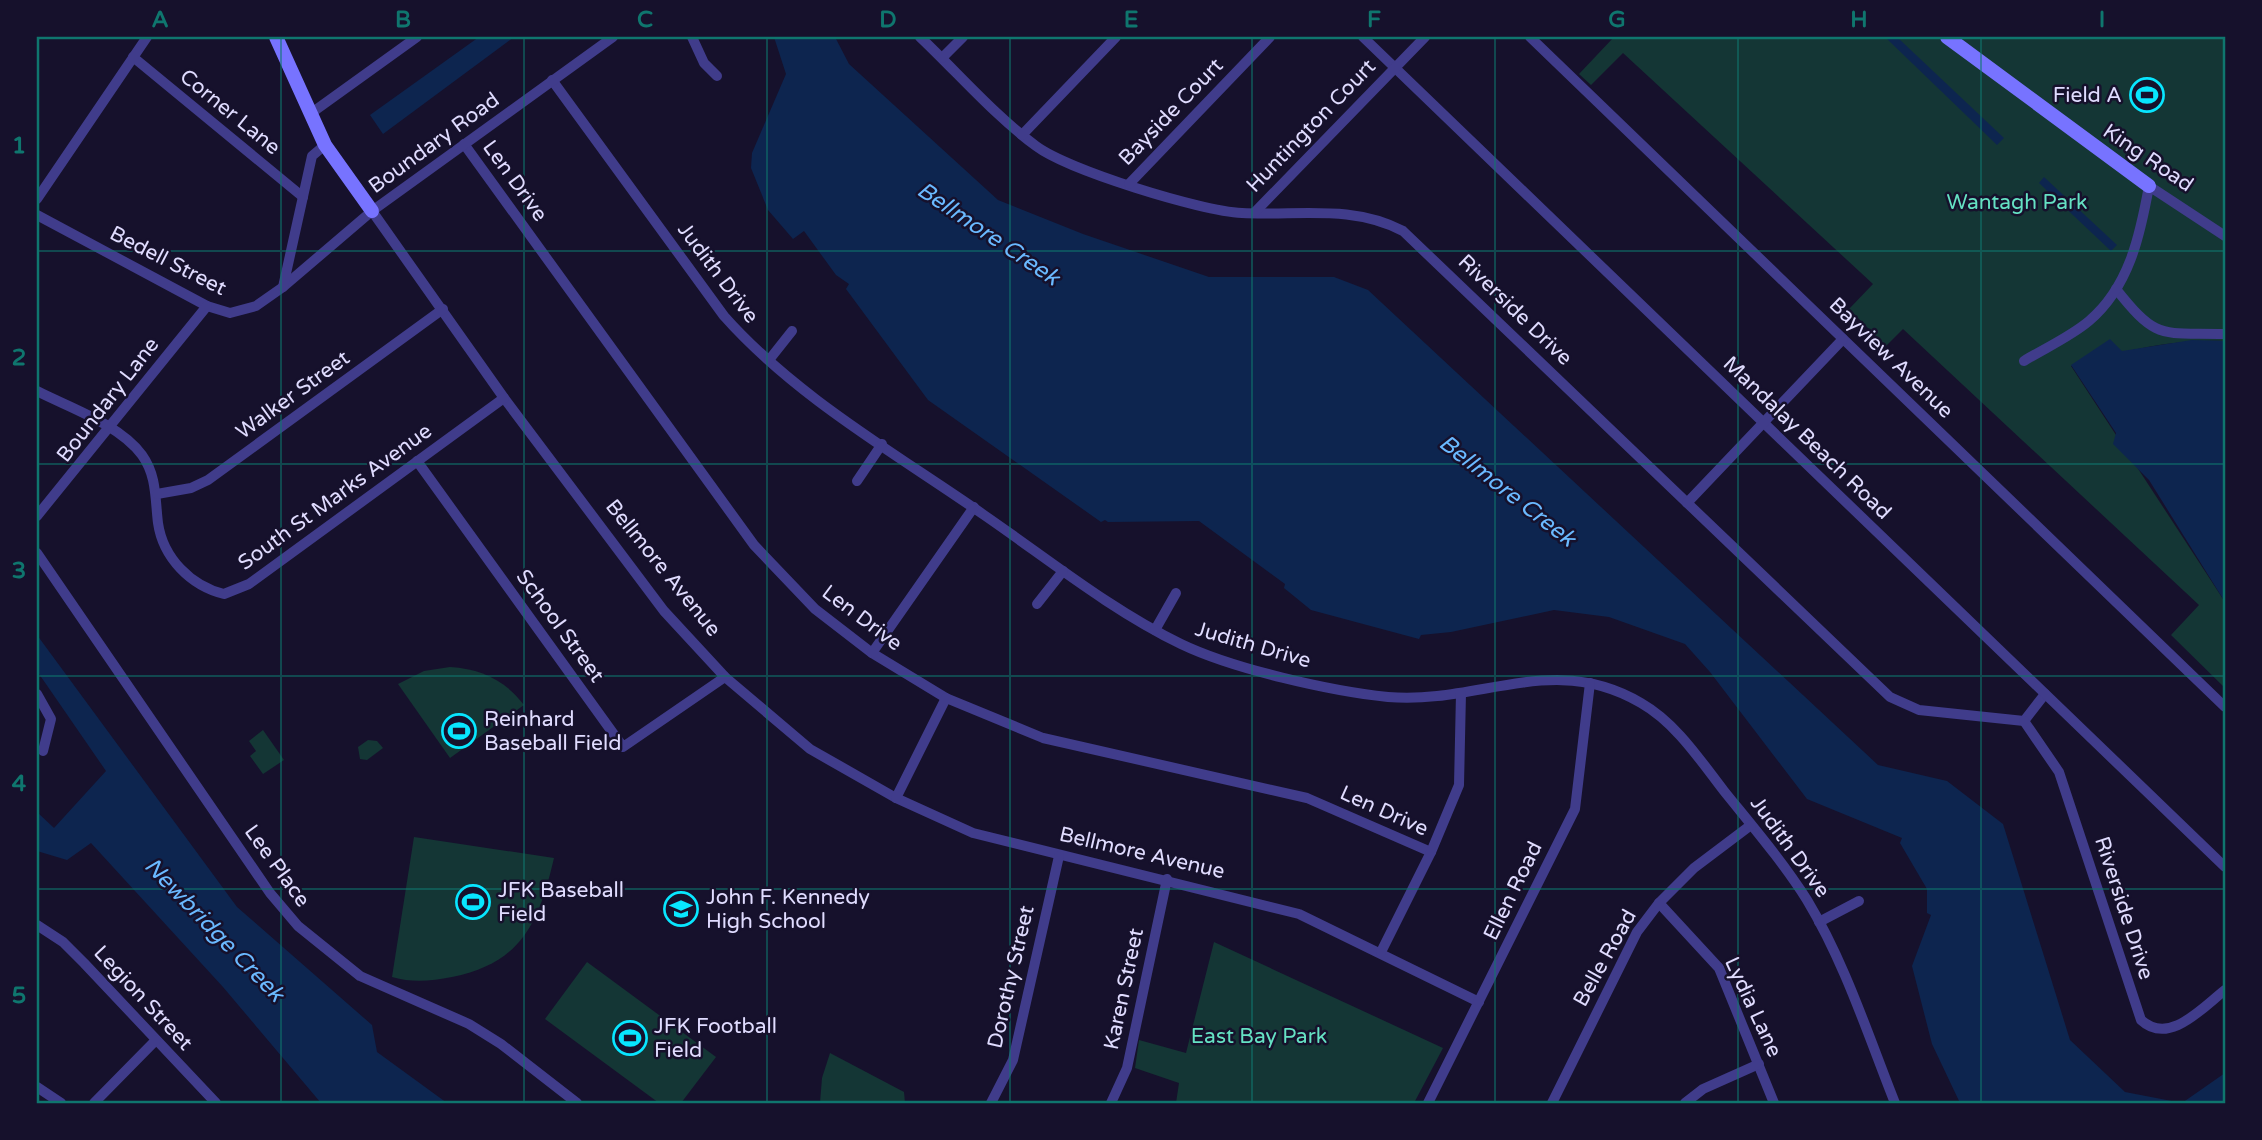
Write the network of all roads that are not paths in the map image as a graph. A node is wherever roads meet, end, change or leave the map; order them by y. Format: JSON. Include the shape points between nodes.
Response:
{"nodes":[{"id":1,"x":147,"y":37,"type":"edge"},
{"id":2,"x":276,"y":37,"type":"edge"},
{"id":3,"x":417,"y":37,"type":"edge"},
{"id":4,"x":613,"y":37,"type":"edge"},
{"id":5,"x":692,"y":37,"type":"edge"},
{"id":6,"x":920,"y":37,"type":"edge"},
{"id":7,"x":963,"y":37,"type":"edge"},
{"id":8,"x":1116,"y":37,"type":"edge"},
{"id":9,"x":1270,"y":37,"type":"edge"},
{"id":10,"x":1363,"y":37,"type":"edge"},
{"id":11,"x":1424,"y":37,"type":"edge"},
{"id":12,"x":1530,"y":37,"type":"edge"},
{"id":13,"x":1947,"y":37,"type":"edge"},
{"id":14,"x":133,"y":57,"type":"junction"},
{"id":15,"x":942,"y":58,"type":"junction"},
{"id":16,"x":1395,"y":68,"type":"junction"},
{"id":17,"x":717,"y":76,"type":"dead end"},
{"id":18,"x":552,"y":80,"type":"junction"},
{"id":19,"x":310,"y":114,"type":"junction"},
{"id":20,"x":1023,"y":135,"type":"junction"},
{"id":21,"x":464,"y":144,"type":"junction"},
{"id":22,"x":325,"y":145,"type":"junction"},
{"id":23,"x":1129,"y":184,"type":"junction"},
{"id":24,"x":2150,"y":186,"type":"junction"},
{"id":25,"x":303,"y":197,"type":"junction"},
{"id":26,"x":37,"y":199,"type":"edge"},
{"id":27,"x":372,"y":211,"type":"junction"},
{"id":28,"x":1255,"y":212,"type":"junction"},
{"id":29,"x":37,"y":215,"type":"edge"},
{"id":30,"x":2225,"y":236,"type":"edge"},
{"id":31,"x":283,"y":288,"type":"junction"},
{"id":32,"x":2116,"y":289,"type":"junction"},
{"id":33,"x":207,"y":306,"type":"junction"},
{"id":34,"x":443,"y":309,"type":"junction"},
{"id":35,"x":792,"y":331,"type":"dead end"},
{"id":36,"x":2225,"y":334,"type":"edge"},
{"id":37,"x":1843,"y":339,"type":"junction"},
{"id":38,"x":769,"y":360,"type":"junction"},
{"id":39,"x":2024,"y":361,"type":"dead end"},
{"id":40,"x":37,"y":391,"type":"edge"},
{"id":41,"x":504,"y":398,"type":"junction"},
{"id":42,"x":1763,"y":423,"type":"junction"},
{"id":43,"x":110,"y":429,"type":"junction"},
{"id":44,"x":882,"y":444,"type":"junction"},
{"id":45,"x":417,"y":461,"type":"junction"},
{"id":46,"x":857,"y":481,"type":"dead end"},
{"id":47,"x":156,"y":494,"type":"junction"},
{"id":48,"x":1687,"y":503,"type":"junction"},
{"id":49,"x":974,"y":508,"type":"junction"},
{"id":50,"x":37,"y":516,"type":"edge"},
{"id":51,"x":37,"y":553,"type":"edge"},
{"id":52,"x":1063,"y":570,"type":"junction"},
{"id":53,"x":1176,"y":593,"type":"dead end"},
{"id":54,"x":1037,"y":604,"type":"dead end"},
{"id":55,"x":1155,"y":630,"type":"junction"},
{"id":56,"x":872,"y":653,"type":"junction"},
{"id":57,"x":725,"y":677,"type":"junction"},
{"id":58,"x":1590,"y":683,"type":"junction"},
{"id":59,"x":1461,"y":693,"type":"junction"},
{"id":60,"x":37,"y":694,"type":"edge"},
{"id":61,"x":2045,"y":694,"type":"junction"},
{"id":62,"x":946,"y":698,"type":"junction"},
{"id":63,"x":2225,"y":707,"type":"edge"},
{"id":64,"x":2024,"y":721,"type":"junction"},
{"id":65,"x":43,"y":751,"type":"dead end"},
{"id":66,"x":896,"y":798,"type":"junction"},
{"id":67,"x":1751,"y":825,"type":"junction"},
{"id":68,"x":1431,"y":852,"type":"junction"},
{"id":69,"x":1059,"y":856,"type":"junction"},
{"id":70,"x":2225,"y":867,"type":"edge"},
{"id":71,"x":1167,"y":879,"type":"junction"},
{"id":72,"x":1859,"y":901,"type":"dead end"},
{"id":73,"x":1659,"y":904,"type":"junction"},
{"id":74,"x":1819,"y":922,"type":"junction"},
{"id":75,"x":37,"y":925,"type":"edge"},
{"id":76,"x":1381,"y":952,"type":"junction"},
{"id":77,"x":2225,"y":990,"type":"edge"},
{"id":78,"x":1479,"y":1002,"type":"junction"},
{"id":79,"x":156,"y":1040,"type":"junction"},
{"id":80,"x":1759,"y":1065,"type":"junction"},
{"id":81,"x":37,"y":1087,"type":"edge"},
{"id":82,"x":61,"y":1103,"type":"edge"},
{"id":83,"x":94,"y":1103,"type":"edge"},
{"id":84,"x":216,"y":1103,"type":"edge"},
{"id":85,"x":577,"y":1103,"type":"edge"},
{"id":86,"x":991,"y":1103,"type":"edge"},
{"id":87,"x":1111,"y":1103,"type":"edge"},
{"id":88,"x":1428,"y":1103,"type":"edge"},
{"id":89,"x":1552,"y":1103,"type":"edge"},
{"id":90,"x":1685,"y":1103,"type":"edge"},
{"id":91,"x":1774,"y":1103,"type":"edge"},
{"id":92,"x":1895,"y":1103,"type":"edge"}],
"edges":[{"from":1,"to":14,"type":"street"},
{"from":2,"to":19,"type":"street","name":"Bellmore Avenue"},
{"from":3,"to":19,"type":"street"},
{"from":4,"to":18,"type":"street","name":"Boundary Road"},
{"from":5,"to":17,"type":"street","via":[[704,63]]},
{"from":6,"to":15,"type":"street","name":"Riverside Drive"},
{"from":7,"to":15,"type":"street"},
{"from":8,"to":20,"type":"street"},
{"from":9,"to":23,"type":"street","name":"Bayside Court"},
{"from":10,"to":16,"type":"street","name":"Mandalay Beach Road"},
{"from":11,"to":16,"type":"street","name":"Huntington Court"},
{"from":12,"to":37,"type":"street","name":"Bayview Avenue"},
{"from":13,"to":24,"type":"street","name":"King Road"},
{"from":14,"to":25,"type":"street","name":"Corner Lane"},
{"from":14,"to":26,"type":"street"},
{"from":15,"to":20,"type":"street","name":"Riverside Drive"},
{"from":16,"to":28,"type":"street","name":"Huntington Court"},
{"from":16,"to":42,"type":"street","name":"Mandalay Beach Road"},
{"from":18,"to":21,"type":"street","name":"Boundary Road"},
{"from":18,"to":38,"type":"street","name":"Judith Drive","via":[[724,316]]},
{"from":19,"to":22,"type":"street","name":"Bellmore Avenue"},
{"from":20,"to":23,"type":"street","name":"Riverside Drive","via":[[1066,162]]},
{"from":21,"to":27,"type":"street","name":"Boundary Road"},
{"from":21,"to":56,"type":"street","name":"Len Drive","via":[[754,545],[815,609]]},
{"from":22,"to":25,"type":"street","via":[[312,156]]},
{"from":22,"to":27,"type":"street","name":"Bellmore Avenue"},
{"from":23,"to":28,"type":"street","name":"Riverside Drive","via":[[1203,207]]},
{"from":24,"to":30,"type":"street","name":"King Road"},
{"from":24,"to":32,"type":"street","via":[[2139,240]]},
{"from":25,"to":31,"type":"street"},
{"from":27,"to":31,"type":"street","name":"Boundary Road"},
{"from":27,"to":34,"type":"street","name":"Bellmore Avenue"},
{"from":28,"to":48,"type":"street","name":"Riverside Drive","via":[[1359,214],[1403,231]]},
{"from":29,"to":33,"type":"street","name":"Bedell Street"},
{"from":31,"to":33,"type":"street","name":"Bedell Street","via":[[242,312]]},
{"from":32,"to":36,"type":"street","via":[[2154,329]]},
{"from":32,"to":39,"type":"street","via":[[2089,321]]},
{"from":33,"to":43,"type":"street","name":"Boundary Lane"},
{"from":34,"to":41,"type":"street","name":"Bellmore Avenue"},
{"from":34,"to":47,"type":"street","name":"Walker Street","via":[[208,480]]},
{"from":35,"to":38,"type":"street"},
{"from":37,"to":42,"type":"street"},
{"from":37,"to":63,"type":"street","name":"Bayview Avenue"},
{"from":38,"to":44,"type":"street","name":"Judith Drive"},
{"from":40,"to":43,"type":"street","name":"South St Marks Avenue"},
{"from":41,"to":45,"type":"street","name":"South St Marks Avenue"},
{"from":41,"to":57,"type":"street","name":"Bellmore Avenue","via":[[664,611]]},
{"from":42,"to":48,"type":"street"},
{"from":42,"to":61,"type":"street","name":"Mandalay Beach Road"},
{"from":43,"to":47,"type":"street","name":"South St Marks Avenue","via":[[144,457]]},
{"from":43,"to":50,"type":"street","name":"Boundary Lane"},
{"from":44,"to":46,"type":"street"},
{"from":44,"to":49,"type":"street","name":"Judith Drive"},
{"from":45,"to":47,"type":"street","name":"South St Marks Avenue","via":[[249,584],[223,594],[198,585],[173,559],[159,527]]},
{"from":45,"to":57,"type":"street","name":"School Street","via":[[623,747]]},
{"from":48,"to":64,"type":"street","name":"Riverside Drive","via":[[1890,697],[1919,710]]},
{"from":49,"to":52,"type":"street","name":"Judith Drive"},
{"from":49,"to":56,"type":"street"},
{"from":51,"to":85,"type":"street","name":"Lee Place","via":[[270,893],[298,926],[360,976],[469,1024],[501,1044]]},
{"from":52,"to":54,"type":"street"},
{"from":52,"to":55,"type":"street","name":"Judith Drive"},
{"from":53,"to":55,"type":"street"},
{"from":55,"to":59,"type":"street","name":"Judith Drive","via":[[1234,664],[1329,686],[1411,698]]},
{"from":56,"to":62,"type":"street","name":"Len Drive"},
{"from":57,"to":66,"type":"street","name":"Bellmore Avenue","via":[[810,749]]},
{"from":58,"to":59,"type":"street","name":"Judith Drive","via":[[1543,678]]},
{"from":58,"to":67,"type":"street","name":"Judith Drive","via":[[1640,702],[1668,724]]},
{"from":58,"to":78,"type":"street","name":"Ellen Road","via":[[1575,809]]},
{"from":59,"to":68,"type":"street","via":[[1459,785]]},
{"from":60,"to":65,"type":"street","via":[[51,719]]},
{"from":61,"to":64,"type":"street"},
{"from":61,"to":70,"type":"street","name":"Mandalay Beach Road"},
{"from":62,"to":66,"type":"street"},
{"from":62,"to":68,"type":"street","name":"Len Drive","via":[[1043,738],[1307,798]]},
{"from":64,"to":77,"type":"street","name":"Riverside Drive","via":[[2059,772],[2141,1020],[2154,1030],[2170,1029]]},
{"from":66,"to":69,"type":"street","name":"Bellmore Avenue","via":[[973,832]]},
{"from":67,"to":73,"type":"street","name":"Belle Road","via":[[1694,868]]},
{"from":67,"to":74,"type":"street","name":"Judith Drive","via":[[1790,874]]},
{"from":68,"to":76,"type":"street"},
{"from":69,"to":71,"type":"street","name":"Bellmore Avenue"},
{"from":69,"to":86,"type":"street","name":"Dorothy Street","via":[[1013,1060]]},
{"from":71,"to":76,"type":"street","name":"Bellmore Avenue","via":[[1298,914]]},
{"from":71,"to":87,"type":"street","name":"Karen Street","via":[[1127,1068]]},
{"from":72,"to":74,"type":"street"},
{"from":73,"to":80,"type":"street","name":"Lydia Lane","via":[[1719,968]]},
{"from":73,"to":89,"type":"street","name":"Belle Road","via":[[1637,932]]},
{"from":74,"to":92,"type":"street","name":"Judith Drive"},
{"from":75,"to":79,"type":"street","name":"Legion Street","via":[[63,942]]},
{"from":76,"to":78,"type":"street","name":"Bellmore Avenue"},
{"from":78,"to":88,"type":"street","name":"Ellen Road"},
{"from":79,"to":83,"type":"street"},
{"from":79,"to":84,"type":"street","name":"Legion Street"},
{"from":80,"to":90,"type":"street","via":[[1703,1089]]},
{"from":80,"to":91,"type":"street","name":"Lydia Lane"},
{"from":81,"to":82,"type":"street"}]}
